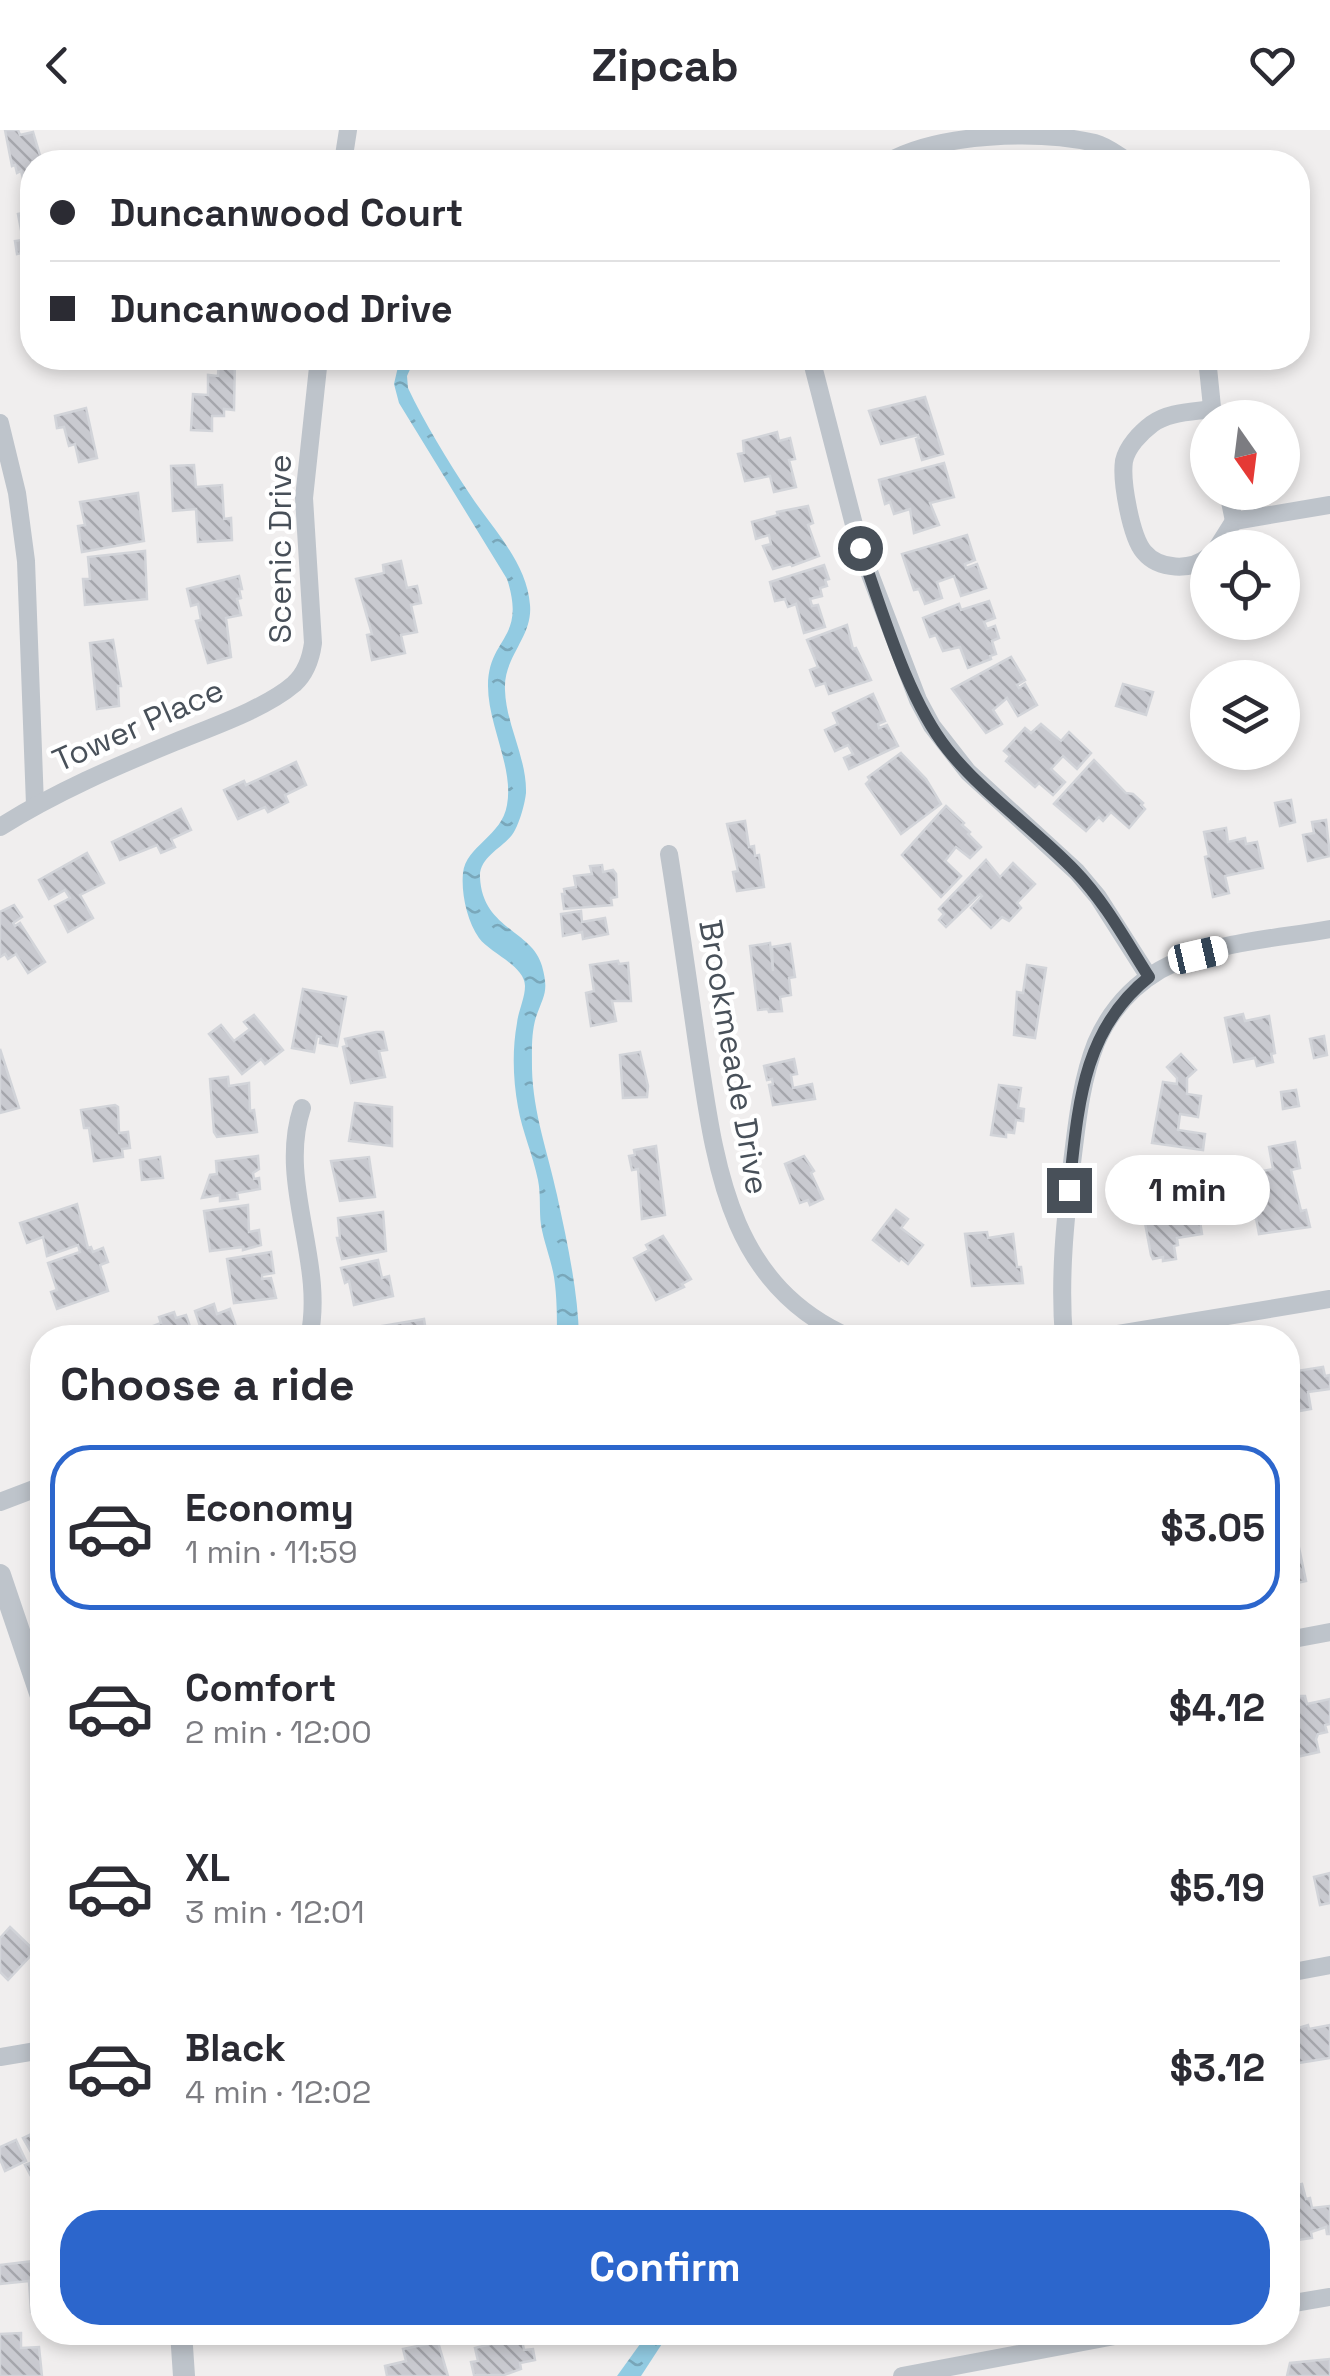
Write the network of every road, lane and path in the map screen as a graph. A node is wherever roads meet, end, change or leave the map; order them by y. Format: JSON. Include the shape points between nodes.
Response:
{"nodes":[{"id":1,"x":923,"y":150,"type":"edge"},
{"id":2,"x":1109,"y":150,"type":"edge"},
{"id":3,"x":318,"y":370,"type":"edge"},
{"id":4,"x":814,"y":370,"type":"edge"},
{"id":5,"x":1208,"y":370,"type":"edge"},
{"id":6,"x":1211,"y":400,"type":"edge"},
{"id":7,"x":1190,"y":414,"type":"edge"},
{"id":8,"x":0,"y":423,"type":"edge"},
{"id":9,"x":1330,"y":505,"type":"edge"},
{"id":10,"x":1232,"y":510,"type":"edge"},
{"id":11,"x":1234,"y":521,"type":"junction"},
{"id":12,"x":1228,"y":530,"type":"edge"},
{"id":13,"x":1190,"y":565,"type":"edge"},
{"id":14,"x":300,"y":678,"type":"joint"},
{"id":15,"x":35,"y":806,"type":"junction"},
{"id":16,"x":0,"y":828,"type":"edge"},
{"id":17,"x":670,"y":854,"type":"dead end"},
{"id":18,"x":1330,"y":929,"type":"edge"},
{"id":19,"x":1149,"y":977,"type":"junction"},
{"id":20,"x":302,"y":1108,"type":"dead end"},
{"id":21,"x":1330,"y":1299,"type":"edge"},
{"id":22,"x":309,"y":1325,"type":"edge"},
{"id":23,"x":824,"y":1325,"type":"edge"},
{"id":24,"x":1063,"y":1325,"type":"edge"},
{"id":25,"x":1173,"y":1325,"type":"edge"},
{"id":26,"x":30,"y":1491,"type":"edge"},
{"id":27,"x":0,"y":1502,"type":"edge"},
{"id":28,"x":0,"y":1575,"type":"edge"},
{"id":29,"x":1330,"y":1632,"type":"edge"},
{"id":30,"x":1300,"y":1638,"type":"edge"},
{"id":31,"x":30,"y":1664,"type":"edge"},
{"id":32,"x":1330,"y":1966,"type":"edge"},
{"id":33,"x":1300,"y":1971,"type":"edge"},
{"id":34,"x":30,"y":2052,"type":"edge"},
{"id":35,"x":0,"y":2057,"type":"edge"},
{"id":36,"x":1330,"y":2296,"type":"edge"},
{"id":37,"x":1300,"y":2302,"type":"edge"},
{"id":38,"x":182,"y":2345,"type":"edge"},
{"id":39,"x":1067,"y":2345,"type":"edge"},
{"id":40,"x":184,"y":2376,"type":"edge"},
{"id":41,"x":902,"y":2376,"type":"edge"}],
"edges":[{"from":1,"to":2,"type":"street","via":[[1009,136],[1052,136]]},
{"from":3,"to":14,"type":"street","name":"Scenic Drive","via":[[304,498],[313,642]]},
{"from":4,"to":19,"type":"street","via":[[855,532],[932,726],[968,772],[1077,872]]},
{"from":5,"to":6,"type":"street"},
{"from":7,"to":13,"type":"street","via":[[1152,424],[1131,444],[1124,463],[1143,552],[1158,563]]},
{"from":8,"to":15,"type":"street","via":[[26,560]]},
{"from":9,"to":11,"type":"street"},
{"from":10,"to":11,"type":"street"},
{"from":11,"to":12,"type":"street"},
{"from":14,"to":15,"type":"street","name":"Tower Place","via":[[242,712]]},
{"from":15,"to":16,"type":"street","name":"Tower Place"},
{"from":17,"to":23,"type":"street","name":"Brookmeade Drive","via":[[707,1108],[730,1209],[754,1256],[785,1295]]},
{"from":18,"to":19,"type":"street","via":[[1198,955]]},
{"from":19,"to":24,"type":"street","via":[[1106,1024],[1084,1087],[1065,1220]]},
{"from":20,"to":22,"type":"street","via":[[294,1153],[312,1296]]},
{"from":21,"to":25,"type":"street"},
{"from":26,"to":27,"type":"street"},
{"from":28,"to":31,"type":"street"},
{"from":29,"to":30,"type":"street"},
{"from":32,"to":33,"type":"street"},
{"from":34,"to":35,"type":"street"},
{"from":36,"to":37,"type":"street"},
{"from":38,"to":40,"type":"street"},
{"from":39,"to":41,"type":"street"}]}
